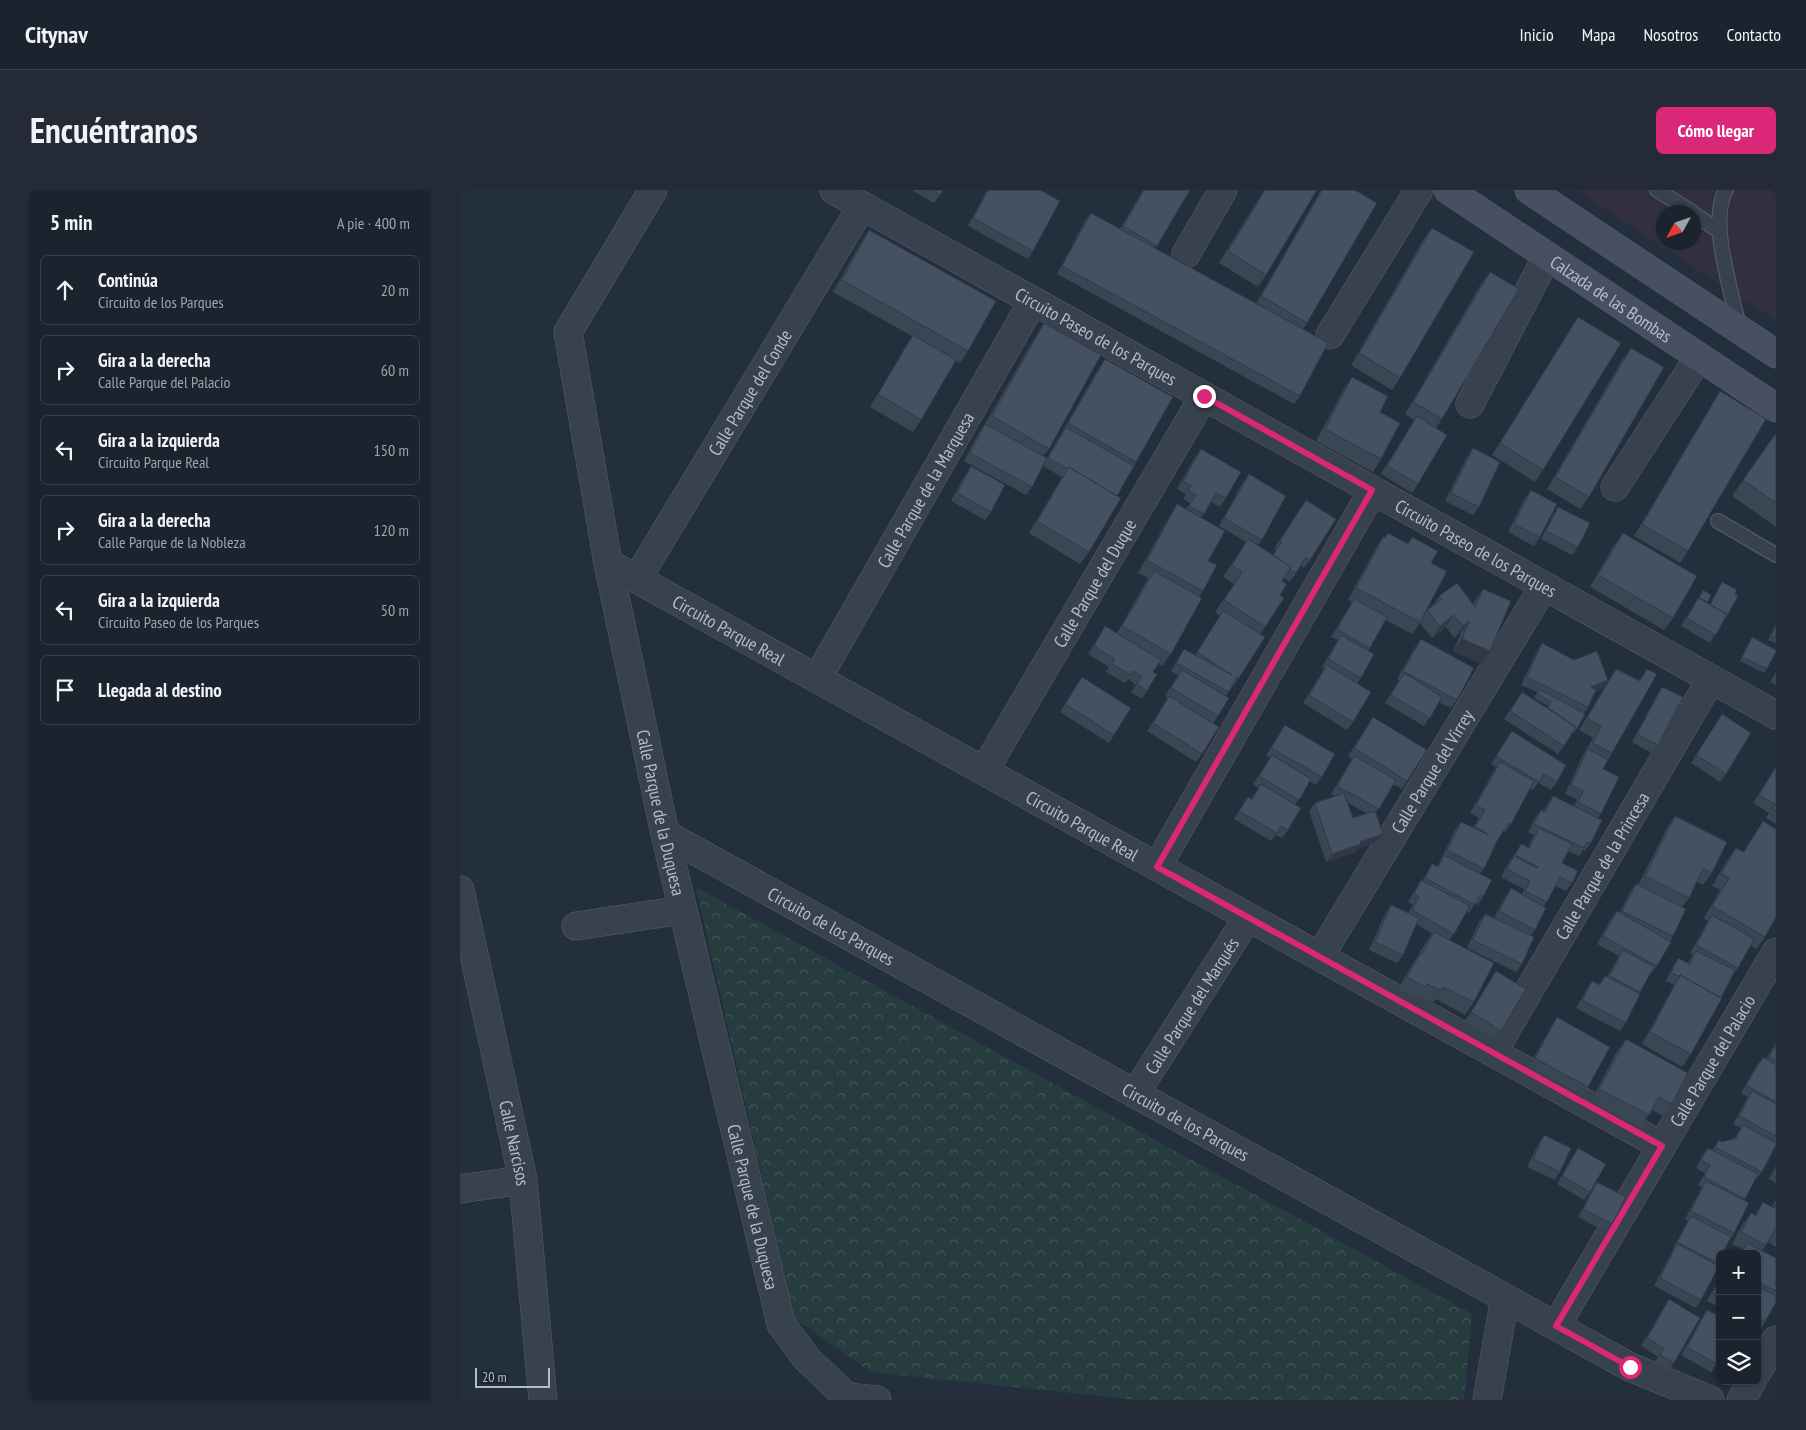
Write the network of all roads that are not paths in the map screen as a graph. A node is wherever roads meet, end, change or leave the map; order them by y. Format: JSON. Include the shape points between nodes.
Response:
{"nodes":[{"id":1,"x":653,"y":190,"type":"edge"},
{"id":2,"x":834,"y":190,"type":"edge"},
{"id":3,"x":1223,"y":190,"type":"edge"},
{"id":4,"x":1419,"y":190,"type":"edge"},
{"id":5,"x":1448,"y":190,"type":"edge"},
{"id":6,"x":1529,"y":190,"type":"edge"},
{"id":7,"x":1657,"y":190,"type":"edge"},
{"id":8,"x":1726,"y":190,"type":"edge"},
{"id":9,"x":1680,"y":205,"type":"edge"},
{"id":10,"x":862,"y":206,"type":"junction"},
{"id":11,"x":1701,"y":218,"type":"edge"},
{"id":12,"x":1718,"y":230,"type":"junction"},
{"id":13,"x":1186,"y":254,"type":"dead end"},
{"id":14,"x":1547,"y":256,"type":"junction"},
{"id":15,"x":1033,"y":301,"type":"junction"},
{"id":16,"x":1740,"y":330,"type":"junction"},
{"id":17,"x":1330,"y":335,"type":"dead end"},
{"id":18,"x":1776,"y":354,"type":"edge"},
{"id":19,"x":1699,"y":357,"type":"junction"},
{"id":20,"x":1204,"y":396,"type":"junction"},
{"id":21,"x":1470,"y":404,"type":"dead end"},
{"id":22,"x":1776,"y":408,"type":"edge"},
{"id":23,"x":1615,"y":487,"type":"dead end"},
{"id":24,"x":1372,"y":490,"type":"junction"},
{"id":25,"x":1718,"y":520,"type":"edge"},
{"id":26,"x":1776,"y":555,"type":"edge"},
{"id":27,"x":608,"y":563,"type":"junction"},
{"id":28,"x":636,"y":579,"type":"junction"},
{"id":29,"x":1544,"y":586,"type":"junction"},
{"id":30,"x":817,"y":679,"type":"junction"},
{"id":31,"x":1711,"y":679,"type":"junction"},
{"id":32,"x":1776,"y":715,"type":"edge"},
{"id":33,"x":984,"y":771,"type":"junction"},
{"id":34,"x":665,"y":834,"type":"junction"},
{"id":35,"x":1157,"y":867,"type":"junction"},
{"id":36,"x":460,"y":890,"type":"edge"},
{"id":37,"x":683,"y":910,"type":"junction"},
{"id":38,"x":1248,"y":917,"type":"junction"},
{"id":39,"x":576,"y":926,"type":"dead end"},
{"id":40,"x":1776,"y":952,"type":"edge"},
{"id":41,"x":1320,"y":956,"type":"junction"},
{"id":42,"x":467,"y":958,"type":"edge"},
{"id":43,"x":1493,"y":1052,"type":"junction"},
{"id":44,"x":1135,"y":1094,"type":"junction"},
{"id":45,"x":1662,"y":1146,"type":"junction"},
{"id":46,"x":523,"y":1180,"type":"junction"},
{"id":47,"x":460,"y":1188,"type":"edge"},
{"id":48,"x":1505,"y":1298,"type":"junction"},
{"id":49,"x":1556,"y":1326,"type":"junction"},
{"id":50,"x":1776,"y":1340,"type":"edge"},
{"id":51,"x":1761,"y":1365,"type":"edge"},
{"id":52,"x":1749,"y":1385,"type":"edge"},
{"id":53,"x":542,"y":1400,"type":"edge"},
{"id":54,"x":877,"y":1400,"type":"edge"},
{"id":55,"x":1487,"y":1400,"type":"edge"},
{"id":56,"x":1710,"y":1400,"type":"edge"},
{"id":57,"x":1740,"y":1400,"type":"edge"}],
"edges":[{"from":1,"to":27,"type":"street","name":"Calle Parque de la Duquesa","via":[[568,332]]},
{"from":2,"to":10,"type":"street","name":"Circuito Paseo de los Parques"},
{"from":3,"to":13,"type":"street"},
{"from":4,"to":17,"type":"street"},
{"from":5,"to":14,"type":"main road","name":"Calzada de las Bombas"},
{"from":6,"to":16,"type":"main road"},
{"from":7,"to":9,"type":"lane"},
{"from":8,"to":12,"type":"lane"},
{"from":10,"to":15,"type":"street","name":"Circuito Paseo de los Parques"},
{"from":10,"to":28,"type":"street","name":"Calle Parque del Conde"},
{"from":11,"to":12,"type":"lane"},
{"from":12,"to":16,"type":"lane"},
{"from":14,"to":19,"type":"main road","name":"Calzada de las Bombas"},
{"from":14,"to":21,"type":"street"},
{"from":15,"to":20,"type":"street","name":"Circuito Paseo de los Parques"},
{"from":15,"to":30,"type":"street","name":"Calle Parque de la Marquesa"},
{"from":16,"to":18,"type":"main road"},
{"from":19,"to":22,"type":"main road","name":"Calzada de las Bombas"},
{"from":19,"to":23,"type":"street"},
{"from":20,"to":24,"type":"street","name":"Circuito Paseo de los Parques"},
{"from":20,"to":33,"type":"street","name":"Calle Parque del Duque"},
{"from":24,"to":29,"type":"street","name":"Circuito Paseo de los Parques"},
{"from":24,"to":35,"type":"street"},
{"from":25,"to":26,"type":"lane"},
{"from":27,"to":28,"type":"street","name":"Circuito Parque Real"},
{"from":27,"to":34,"type":"street","name":"Calle Parque de la Duquesa"},
{"from":28,"to":30,"type":"street","name":"Circuito Parque Real"},
{"from":29,"to":31,"type":"street","name":"Circuito Paseo de los Parques"},
{"from":29,"to":41,"type":"street","name":"Calle Parque del Virrey"},
{"from":30,"to":33,"type":"street","name":"Circuito Parque Real"},
{"from":31,"to":32,"type":"street","name":"Circuito Paseo de los Parques"},
{"from":31,"to":43,"type":"street","name":"Calle Parque de la Princesa"},
{"from":33,"to":35,"type":"street","name":"Circuito Parque Real"},
{"from":34,"to":37,"type":"street","name":"Calle Parque de la Duquesa"},
{"from":34,"to":44,"type":"street","name":"Circuito de los Parques"},
{"from":35,"to":38,"type":"street","name":"Circuito Parque Real"},
{"from":36,"to":42,"type":"street","name":"Calle Narcisos"},
{"from":37,"to":39,"type":"street"},
{"from":37,"to":54,"type":"street","name":"Calle Parque de la Duquesa","via":[[781,1324],[807,1359],[847,1397]]},
{"from":38,"to":41,"type":"street","name":"Circuito Parque Real"},
{"from":38,"to":44,"type":"street","name":"Calle Parque del Marqués"},
{"from":40,"to":45,"type":"street","name":"Calle Parque del Palacio"},
{"from":41,"to":43,"type":"street","name":"Circuito Parque Real"},
{"from":42,"to":46,"type":"street","name":"Calle Narcisos"},
{"from":43,"to":45,"type":"street","name":"Circuito Parque Real"},
{"from":44,"to":48,"type":"street","name":"Circuito de los Parques"},
{"from":45,"to":49,"type":"street","name":"Calle Parque del Palacio"},
{"from":46,"to":47,"type":"street"},
{"from":46,"to":53,"type":"street","name":"Calle Narcisos"},
{"from":48,"to":49,"type":"street","name":"Circuito de los Parques"},
{"from":48,"to":55,"type":"street"},
{"from":49,"to":56,"type":"street","name":"Circuito de los Parques","via":[[1630,1367]]},
{"from":50,"to":51,"type":"street"},
{"from":52,"to":57,"type":"street"}]}
